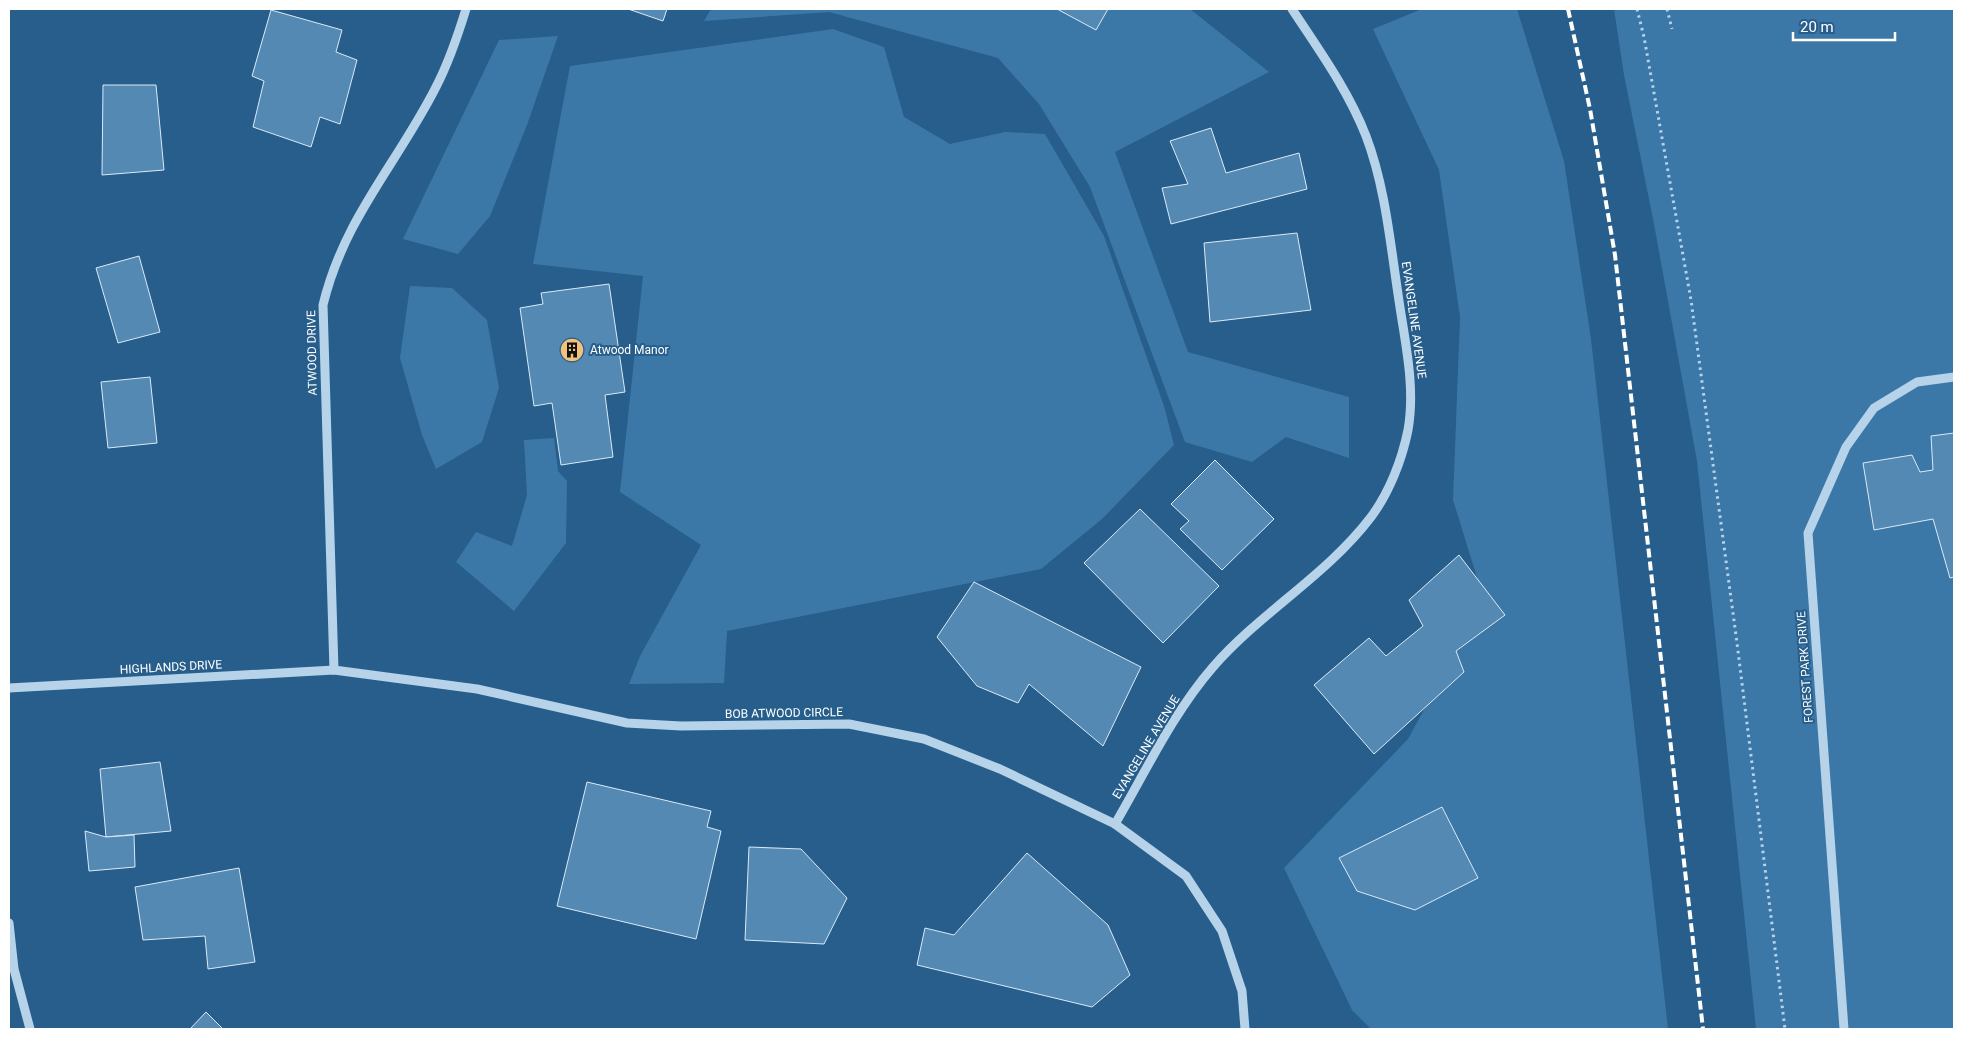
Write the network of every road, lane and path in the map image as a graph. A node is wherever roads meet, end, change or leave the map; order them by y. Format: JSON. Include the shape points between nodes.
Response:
{"nodes":[{"id":1,"x":466,"y":9,"type":"edge"},
{"id":2,"x":1292,"y":9,"type":"edge"},
{"id":3,"x":1637,"y":9,"type":"edge"},
{"id":4,"x":1666,"y":9,"type":"edge"},
{"id":5,"x":1672,"y":29,"type":"dead end"},
{"id":6,"x":1954,"y":377,"type":"edge"},
{"id":7,"x":334,"y":670,"type":"junction"},
{"id":8,"x":9,"y":688,"type":"edge"},
{"id":9,"x":1115,"y":824,"type":"junction"},
{"id":10,"x":9,"y":923,"type":"edge"},
{"id":11,"x":30,"y":1029,"type":"edge"},
{"id":12,"x":1245,"y":1029,"type":"edge"},
{"id":13,"x":1785,"y":1029,"type":"edge"},
{"id":14,"x":1844,"y":1029,"type":"edge"}],
"edges":[{"from":1,"to":7,"type":"street","name":"ATWOOD DRIVE","via":[[437,86],[341,248],[323,306]]},
{"from":2,"to":9,"type":"street","name":"EVANGELINE AVENUE","via":[[1342,84],[1366,136],[1382,192],[1411,382],[1408,430],[1396,472],[1372,515],[1343,550],[1269,613],[1214,666],[1182,707]]},
{"from":3,"to":13,"type":"path","via":[[1690,300]]},
{"from":4,"to":5,"type":"path"},
{"from":6,"to":14,"type":"street","name":"FOREST PARK DRIVE","via":[[1917,382],[1874,408],[1846,447],[1808,533]]},
{"from":7,"to":8,"type":"street","name":"HIGHLANDS DRIVE"},
{"from":7,"to":9,"type":"street","name":"BOB ATWOOD CIRCLE","via":[[477,689],[627,723],[681,726],[849,724],[924,739],[1000,769]]},
{"from":9,"to":12,"type":"street","name":"BOB ATWOOD CIRCLE","via":[[1186,876],[1222,931],[1242,992]]},
{"from":10,"to":11,"type":"street","via":[[14,969]]}]}
